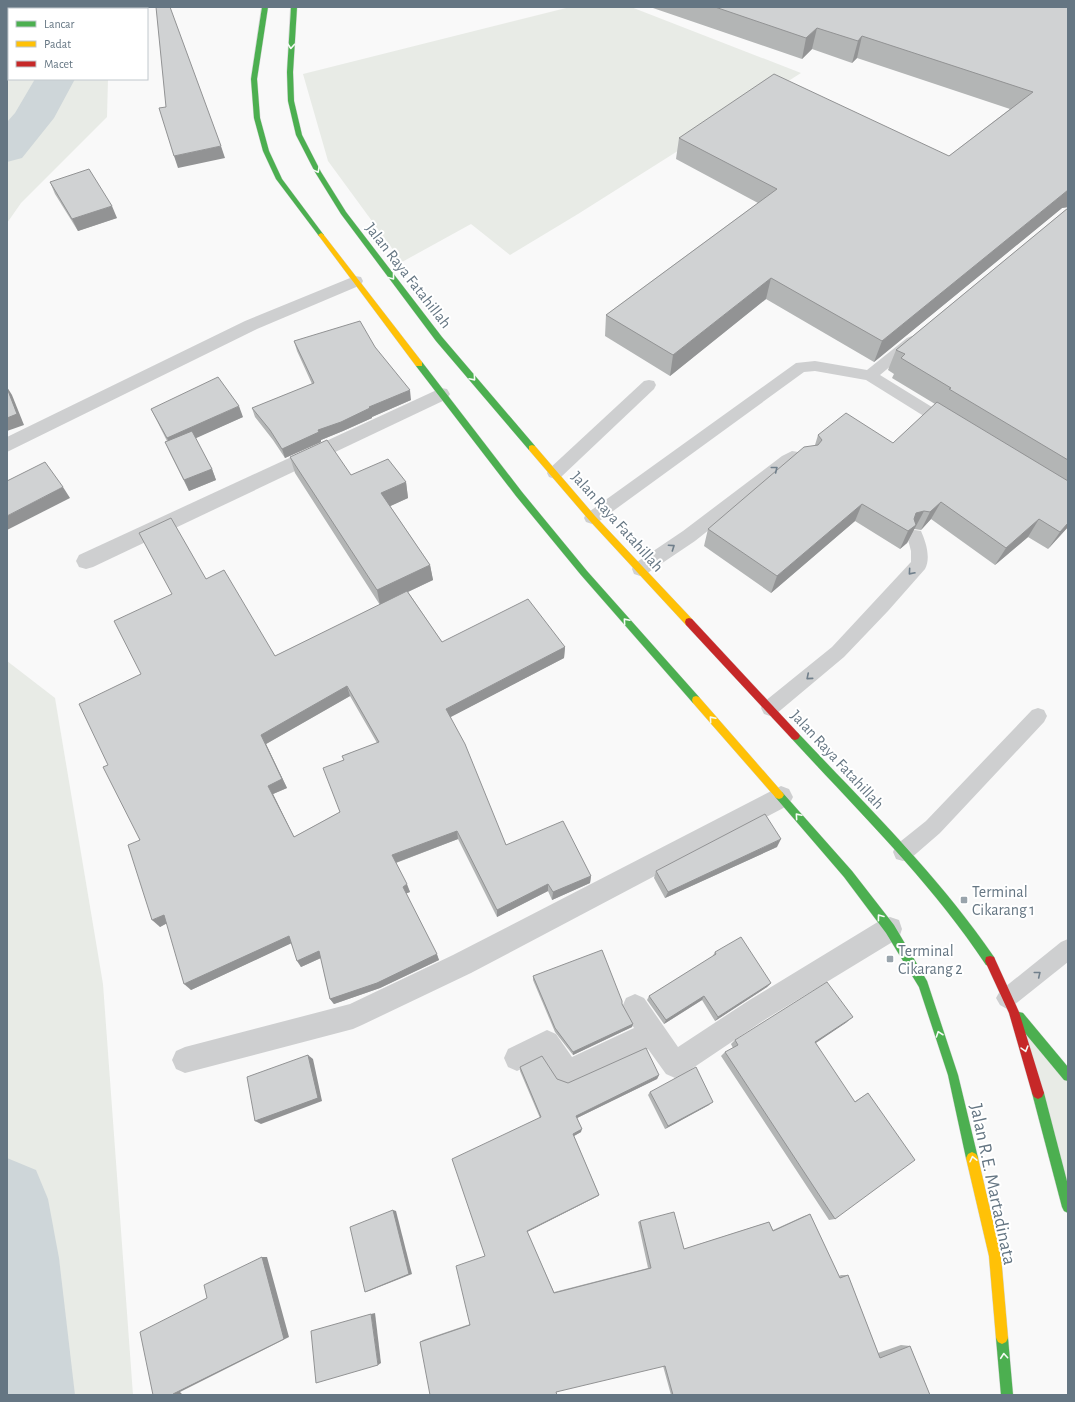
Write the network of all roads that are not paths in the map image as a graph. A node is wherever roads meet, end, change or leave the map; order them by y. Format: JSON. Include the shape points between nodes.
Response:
{"nodes":[{"id":1,"x":265,"y":7,"type":"edge"},
{"id":2,"x":294,"y":7,"type":"edge"},
{"id":3,"x":355,"y":281,"type":"junction"},
{"id":4,"x":924,"y":331,"type":"edge"},
{"id":5,"x":870,"y":376,"type":"junction"},
{"id":6,"x":649,"y":385,"type":"dead end"},
{"id":7,"x":441,"y":394,"type":"junction"},
{"id":8,"x":962,"y":432,"type":"edge"},
{"id":9,"x":7,"y":445,"type":"edge"},
{"id":10,"x":806,"y":458,"type":"edge"},
{"id":11,"x":555,"y":473,"type":"junction"},
{"id":12,"x":592,"y":518,"type":"junction"},
{"id":13,"x":915,"y":536,"type":"edge"},
{"id":14,"x":86,"y":561,"type":"dead end"},
{"id":15,"x":640,"y":569,"type":"junction"},
{"id":16,"x":770,"y":708,"type":"junction"},
{"id":17,"x":1038,"y":716,"type":"dead end"},
{"id":18,"x":781,"y":797,"type":"junction"},
{"id":19,"x":903,"y":852,"type":"junction"},
{"id":20,"x":890,"y":929,"type":"junction"},
{"id":21,"x":1068,"y":949,"type":"edge"},
{"id":22,"x":1011,"y":1005,"type":"junction"},
{"id":23,"x":635,"y":1007,"type":"dead end"},
{"id":24,"x":652,"y":1034,"type":"junction"},
{"id":25,"x":517,"y":1058,"type":"dead end"},
{"id":26,"x":186,"y":1060,"type":"dead end"},
{"id":27,"x":1068,"y":1076,"type":"edge"},
{"id":28,"x":1068,"y":1207,"type":"edge"},
{"id":29,"x":1007,"y":1395,"type":"edge"}],
"edges":[{"from":1,"to":3,"type":"highway","via":[[254,79],[257,118],[266,151],[279,179]]},
{"from":2,"to":11,"type":"highway","name":"Jalan Raya Fatahillah","one_way":true,"via":[[291,101],[299,135],[318,172],[342,213],[439,339]]},
{"from":3,"to":7,"type":"highway"},
{"from":3,"to":9,"type":"street","via":[[251,325]]},
{"from":4,"to":5,"type":"lane"},
{"from":5,"to":8,"type":"lane"},
{"from":5,"to":12,"type":"lane","via":[[815,366],[801,367]]},
{"from":6,"to":11,"type":"lane"},
{"from":7,"to":14,"type":"street"},
{"from":18,"to":7,"type":"highway","one_way":true,"via":[[579,567]]},
{"from":15,"to":10,"type":"lane","one_way":true,"via":[[689,536],[787,460],[792,457]]},
{"from":11,"to":12,"type":"highway","name":"Jalan Raya Fatahillah"},
{"from":12,"to":15,"type":"highway","name":"Jalan Raya Fatahillah"},
{"from":13,"to":16,"type":"lane","one_way":true,"via":[[919,551],[918,564],[838,652]]},
{"from":15,"to":16,"type":"highway","name":"Jalan Raya Fatahillah"},
{"from":16,"to":19,"type":"highway","name":"Jalan Raya Fatahillah"},
{"from":17,"to":19,"type":"lane","via":[[933,827]]},
{"from":20,"to":18,"type":"highway","one_way":true,"via":[[848,874]]},
{"from":18,"to":26,"type":"street","via":[[462,964],[353,1016]]},
{"from":19,"to":22,"type":"highway","name":"Jalan Raya Fatahillah","via":[[967,927],[989,960]]},
{"from":20,"to":24,"type":"street","via":[[756,1010],[675,1065]]},
{"from":29,"to":20,"type":"highway","name":"Jalan R.E. Martadinata","one_way":true,"via":[[995,1256],[953,1075],[923,985]]},
{"from":22,"to":21,"type":"lane","one_way":true},
{"from":22,"to":27,"type":"highway"},
{"from":22,"to":28,"type":"highway","one_way":true,"via":[[1048,1128]]},
{"from":23,"to":24,"type":"street"},
{"from":24,"to":25,"type":"street","via":[[567,1073],[547,1043]]}]}
